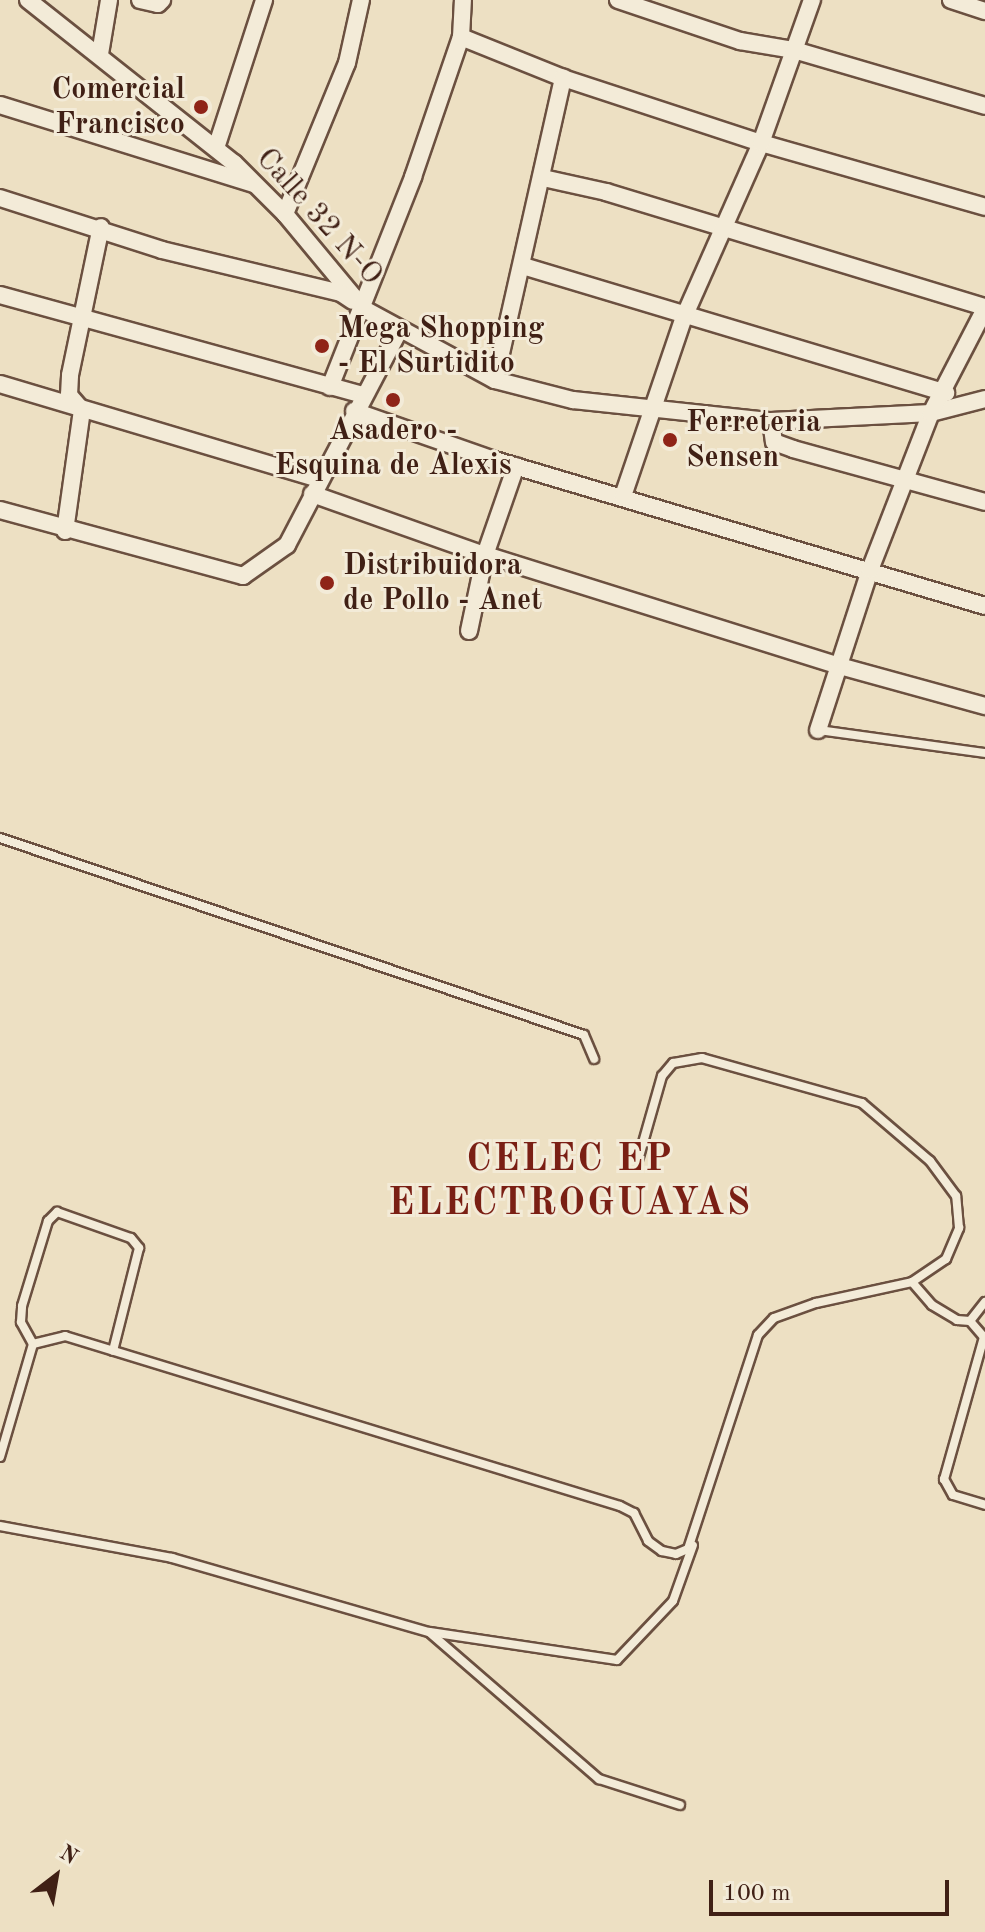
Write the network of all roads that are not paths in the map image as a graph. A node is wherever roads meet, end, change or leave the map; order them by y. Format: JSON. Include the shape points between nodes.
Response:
{"nodes":[{"id":1,"x":28,"y":0,"type":"edge"},
{"id":2,"x":109,"y":0,"type":"edge"},
{"id":3,"x":140,"y":0,"type":"edge"},
{"id":4,"x":162,"y":0,"type":"edge"},
{"id":5,"x":264,"y":0,"type":"edge"},
{"id":6,"x":361,"y":0,"type":"edge"},
{"id":7,"x":463,"y":0,"type":"edge"},
{"id":8,"x":618,"y":0,"type":"edge"},
{"id":9,"x":812,"y":0,"type":"edge"},
{"id":10,"x":951,"y":0,"type":"edge"},
{"id":11,"x":985,"y":11,"type":"edge"},
{"id":12,"x":461,"y":37,"type":"junction"},
{"id":13,"x":794,"y":50,"type":"junction"},
{"id":14,"x":100,"y":54,"type":"junction"},
{"id":15,"x":563,"y":78,"type":"junction"},
{"id":16,"x":0,"y":105,"type":"edge"},
{"id":17,"x":985,"y":106,"type":"edge"},
{"id":18,"x":761,"y":143,"type":"junction"},
{"id":19,"x":216,"y":148,"type":"junction"},
{"id":20,"x":543,"y":178,"type":"junction"},
{"id":21,"x":256,"y":185,"type":"junction"},
{"id":22,"x":0,"y":198,"type":"edge"},
{"id":23,"x":985,"y":207,"type":"edge"},
{"id":24,"x":285,"y":214,"type":"junction"},
{"id":25,"x":101,"y":227,"type":"junction"},
{"id":26,"x":725,"y":230,"type":"junction"},
{"id":27,"x":523,"y":266,"type":"junction"},
{"id":28,"x":0,"y":295,"type":"edge"},
{"id":29,"x":985,"y":308,"type":"edge"},
{"id":30,"x":364,"y":309,"type":"junction"},
{"id":31,"x":684,"y":317,"type":"junction"},
{"id":32,"x":81,"y":319,"type":"junction"},
{"id":33,"x":399,"y":331,"type":"junction"},
{"id":34,"x":495,"y":380,"type":"junction"},
{"id":35,"x":0,"y":384,"type":"edge"},
{"id":36,"x":330,"y":387,"type":"junction"},
{"id":37,"x":946,"y":393,"type":"junction"},
{"id":38,"x":362,"y":395,"type":"junction"},
{"id":39,"x":983,"y":401,"type":"edge"},
{"id":40,"x":654,"y":407,"type":"junction"},
{"id":41,"x":82,"y":410,"type":"junction"},
{"id":42,"x":354,"y":411,"type":"junction"},
{"id":43,"x":931,"y":413,"type":"junction"},
{"id":44,"x":771,"y":421,"type":"junction"},
{"id":45,"x":516,"y":466,"type":"junction"},
{"id":46,"x":908,"y":479,"type":"junction"},
{"id":47,"x":315,"y":486,"type":"junction"},
{"id":48,"x":623,"y":496,"type":"junction"},
{"id":49,"x":985,"y":502,"type":"edge"},
{"id":50,"x":0,"y":510,"type":"edge"},
{"id":51,"x":65,"y":531,"type":"junction"},
{"id":52,"x":485,"y":555,"type":"junction"},
{"id":53,"x":870,"y":570,"type":"junction"},
{"id":54,"x":985,"y":606,"type":"edge"},
{"id":55,"x":469,"y":631,"type":"dead end"},
{"id":56,"x":836,"y":665,"type":"junction"},
{"id":57,"x":985,"y":706,"type":"edge"},
{"id":58,"x":818,"y":730,"type":"joint"},
{"id":59,"x":985,"y":753,"type":"edge"},
{"id":60,"x":0,"y":838,"type":"edge"},
{"id":61,"x":594,"y":1059,"type":"dead end"},
{"id":62,"x":639,"y":1157,"type":"dead end"},
{"id":63,"x":912,"y":1282,"type":"junction"},
{"id":64,"x":985,"y":1302,"type":"edge"},
{"id":65,"x":970,"y":1321,"type":"junction"},
{"id":66,"x":33,"y":1344,"type":"junction"},
{"id":67,"x":113,"y":1351,"type":"junction"},
{"id":68,"x":0,"y":1457,"type":"edge"},
{"id":69,"x":985,"y":1505,"type":"edge"},
{"id":70,"x":0,"y":1526,"type":"edge"},
{"id":71,"x":695,"y":1539,"type":"junction"},
{"id":72,"x":429,"y":1632,"type":"junction"},
{"id":73,"x":680,"y":1805,"type":"dead end"}],
"edges":[{"from":1,"to":14,"type":"street","name":"Calle 32 N-O"},
{"from":2,"to":14,"type":"street"},
{"from":3,"to":4,"type":"street"},
{"from":5,"to":19,"type":"street"},
{"from":6,"to":24,"type":"street","via":[[347,63]]},
{"from":7,"to":12,"type":"street"},
{"from":8,"to":13,"type":"street","via":[[740,41]]},
{"from":9,"to":13,"type":"street"},
{"from":10,"to":11,"type":"street"},
{"from":12,"to":15,"type":"street"},
{"from":12,"to":30,"type":"street"},
{"from":13,"to":17,"type":"street"},
{"from":13,"to":18,"type":"street"},
{"from":14,"to":19,"type":"street","name":"Calle 32 N-O"},
{"from":15,"to":18,"type":"street"},
{"from":15,"to":20,"type":"street"},
{"from":16,"to":21,"type":"street"},
{"from":18,"to":23,"type":"street"},
{"from":18,"to":26,"type":"street"},
{"from":19,"to":21,"type":"street","name":"Calle 32 N-O"},
{"from":20,"to":26,"type":"street"},
{"from":20,"to":27,"type":"street"},
{"from":21,"to":24,"type":"street","name":"Calle 32 N-O"},
{"from":22,"to":25,"type":"street"},
{"from":24,"to":30,"type":"street","name":"Calle 32 N-O"},
{"from":25,"to":30,"type":"street","via":[[162,250],[341,293]]},
{"from":25,"to":32,"type":"street"},
{"from":26,"to":29,"type":"street"},
{"from":26,"to":31,"type":"street"},
{"from":27,"to":31,"type":"street"},
{"from":27,"to":34,"type":"street"},
{"from":28,"to":32,"type":"street"},
{"from":29,"to":37,"type":"street"},
{"from":30,"to":33,"type":"street","name":"Calle 32 N-O"},
{"from":30,"to":36,"type":"street"},
{"from":31,"to":37,"type":"street"},
{"from":31,"to":40,"type":"street"},
{"from":32,"to":36,"type":"street"},
{"from":32,"to":41,"type":"street","via":[[69,395]]},
{"from":33,"to":34,"type":"street","name":"Calle 32 N-O"},
{"from":33,"to":38,"type":"street"},
{"from":34,"to":40,"type":"street","name":"Calle 32 N-O","via":[[573,400]]},
{"from":35,"to":41,"type":"street"},
{"from":36,"to":38,"type":"street"},
{"from":37,"to":43,"type":"street"},
{"from":38,"to":42,"type":"street"},
{"from":39,"to":43,"type":"street","name":"Calle 32 N-O"},
{"from":40,"to":44,"type":"street","name":"Calle 32 N-O"},
{"from":40,"to":48,"type":"street"},
{"from":41,"to":47,"type":"street"},
{"from":41,"to":51,"type":"street"},
{"from":42,"to":45,"type":"street"},
{"from":42,"to":47,"type":"street"},
{"from":43,"to":44,"type":"street","name":"Calle 32 N-O"},
{"from":43,"to":46,"type":"street"},
{"from":44,"to":46,"type":"street","via":[[774,442]]},
{"from":45,"to":48,"type":"street"},
{"from":45,"to":52,"type":"street"},
{"from":46,"to":49,"type":"street"},
{"from":46,"to":53,"type":"street"},
{"from":47,"to":51,"type":"street","via":[[287,545],[243,576]]},
{"from":47,"to":52,"type":"street"},
{"from":48,"to":53,"type":"street"},
{"from":50,"to":51,"type":"street"},
{"from":52,"to":55,"type":"street"},
{"from":52,"to":56,"type":"street"},
{"from":53,"to":54,"type":"street"},
{"from":53,"to":56,"type":"street"},
{"from":56,"to":57,"type":"street"},
{"from":56,"to":58,"type":"street"},
{"from":58,"to":59,"type":"lane"},
{"from":60,"to":61,"type":"lane","via":[[584,1035]]},
{"from":62,"to":63,"type":"lane","via":[[662,1076],[673,1063],[702,1058],[862,1103],[930,1161],[956,1196],[959,1228],[946,1259]]},
{"from":63,"to":65,"type":"lane","via":[[932,1305],[957,1320]]},
{"from":63,"to":71,"type":"lane","via":[[816,1303],[774,1318],[758,1335]]},
{"from":64,"to":65,"type":"lane"},
{"from":65,"to":69,"type":"lane","via":[[984,1337],[944,1479],[953,1495]]},
{"from":66,"to":67,"type":"lane","via":[[65,1336]]},
{"from":66,"to":67,"type":"lane","via":[[21,1322],[22,1306],[48,1221],[57,1212],[131,1238],[139,1248]]},
{"from":66,"to":68,"type":"lane"},
{"from":67,"to":71,"type":"lane","via":[[620,1506],[634,1513],[648,1541],[662,1551],[676,1554]]},
{"from":70,"to":72,"type":"lane","via":[[172,1558]]},
{"from":71,"to":72,"type":"lane","via":[[673,1601],[617,1660]]},
{"from":72,"to":73,"type":"lane","via":[[599,1779]]}]}
